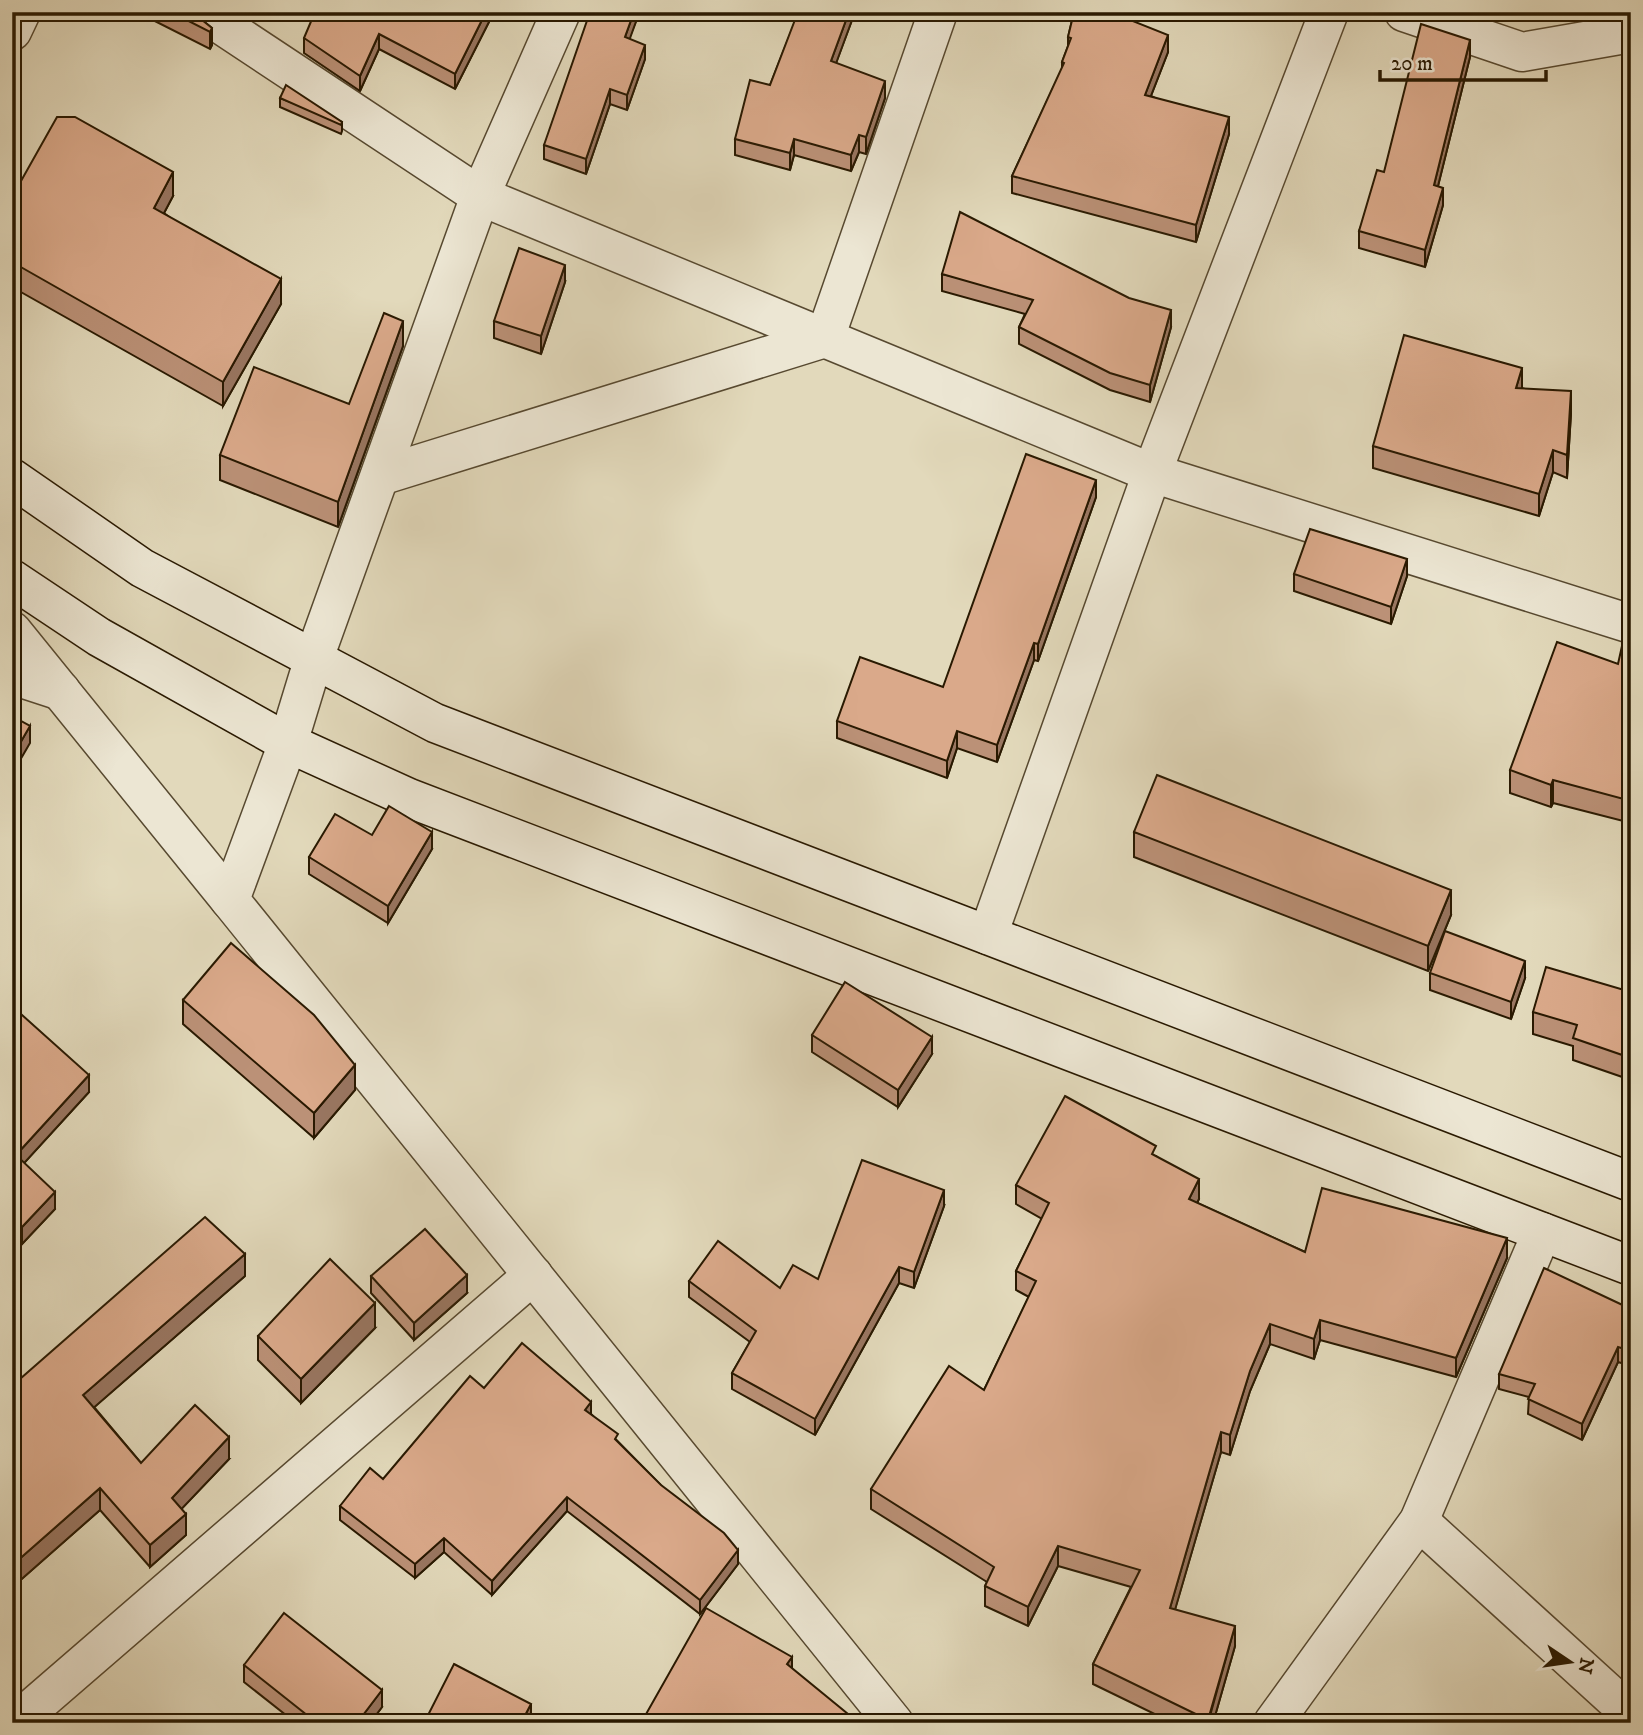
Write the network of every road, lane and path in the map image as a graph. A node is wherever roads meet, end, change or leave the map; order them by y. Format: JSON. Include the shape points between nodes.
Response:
{"nodes":[{"id":1,"x":21,"y":12,"type":"edge"},
{"id":2,"x":202,"y":12,"type":"edge"},
{"id":3,"x":561,"y":12,"type":"edge"},
{"id":4,"x":938,"y":12,"type":"edge"},
{"id":5,"x":1329,"y":12,"type":"edge"},
{"id":6,"x":1404,"y":12,"type":"edge"},
{"id":7,"x":12,"y":31,"type":"edge"},
{"id":8,"x":1631,"y":33,"type":"edge"},
{"id":9,"x":480,"y":196,"type":"junction"},
{"id":10,"x":825,"y":338,"type":"junction"},
{"id":11,"x":1152,"y":473,"type":"junction"},
{"id":12,"x":380,"y":476,"type":"junction"},
{"id":13,"x":12,"y":478,"type":"edge"},
{"id":14,"x":12,"y":579,"type":"edge"},
{"id":15,"x":1631,"y":624,"type":"edge"},
{"id":16,"x":12,"y":631,"type":"edge"},
{"id":17,"x":313,"y":661,"type":"junction"},
{"id":18,"x":12,"y":675,"type":"edge"},
{"id":19,"x":61,"y":691,"type":"junction"},
{"id":20,"x":288,"y":743,"type":"junction"},
{"id":21,"x":230,"y":901,"type":"junction"},
{"id":22,"x":988,"y":935,"type":"junction"},
{"id":23,"x":1631,"y":1182,"type":"edge"},
{"id":24,"x":1542,"y":1232,"type":"junction"},
{"id":25,"x":1631,"y":1266,"type":"edge"},
{"id":26,"x":533,"y":1275,"type":"junction"},
{"id":27,"x":1419,"y":1521,"type":"junction"},
{"id":28,"x":1631,"y":1714,"type":"edge"},
{"id":29,"x":15,"y":1723,"type":"edge"},
{"id":30,"x":894,"y":1723,"type":"edge"},
{"id":31,"x":1273,"y":1723,"type":"edge"}],
"edges":[{"from":1,"to":7,"type":"street"},
{"from":2,"to":9,"type":"street"},
{"from":3,"to":9,"type":"street"},
{"from":4,"to":10,"type":"street"},
{"from":5,"to":11,"type":"street"},
{"from":6,"to":8,"type":"street","via":[[1522,52]]},
{"from":9,"to":10,"type":"street"},
{"from":9,"to":12,"type":"street"},
{"from":10,"to":11,"type":"street"},
{"from":10,"to":12,"type":"street"},
{"from":11,"to":15,"type":"street"},
{"from":11,"to":22,"type":"street"},
{"from":12,"to":17,"type":"street"},
{"from":13,"to":17,"type":"street","via":[[142,568]]},
{"from":14,"to":20,"type":"street","via":[[99,637]]},
{"from":16,"to":19,"type":"street"},
{"from":17,"to":20,"type":"street"},
{"from":17,"to":22,"type":"street","via":[[435,723]]},
{"from":18,"to":19,"type":"street"},
{"from":19,"to":21,"type":"street"},
{"from":20,"to":21,"type":"street"},
{"from":20,"to":24,"type":"street","via":[[409,798]]},
{"from":21,"to":26,"type":"street"},
{"from":22,"to":23,"type":"street"},
{"from":24,"to":25,"type":"street"},
{"from":24,"to":27,"type":"street"},
{"from":26,"to":29,"type":"street"},
{"from":26,"to":30,"type":"street"},
{"from":27,"to":28,"type":"street"},
{"from":27,"to":31,"type":"street"}]}
